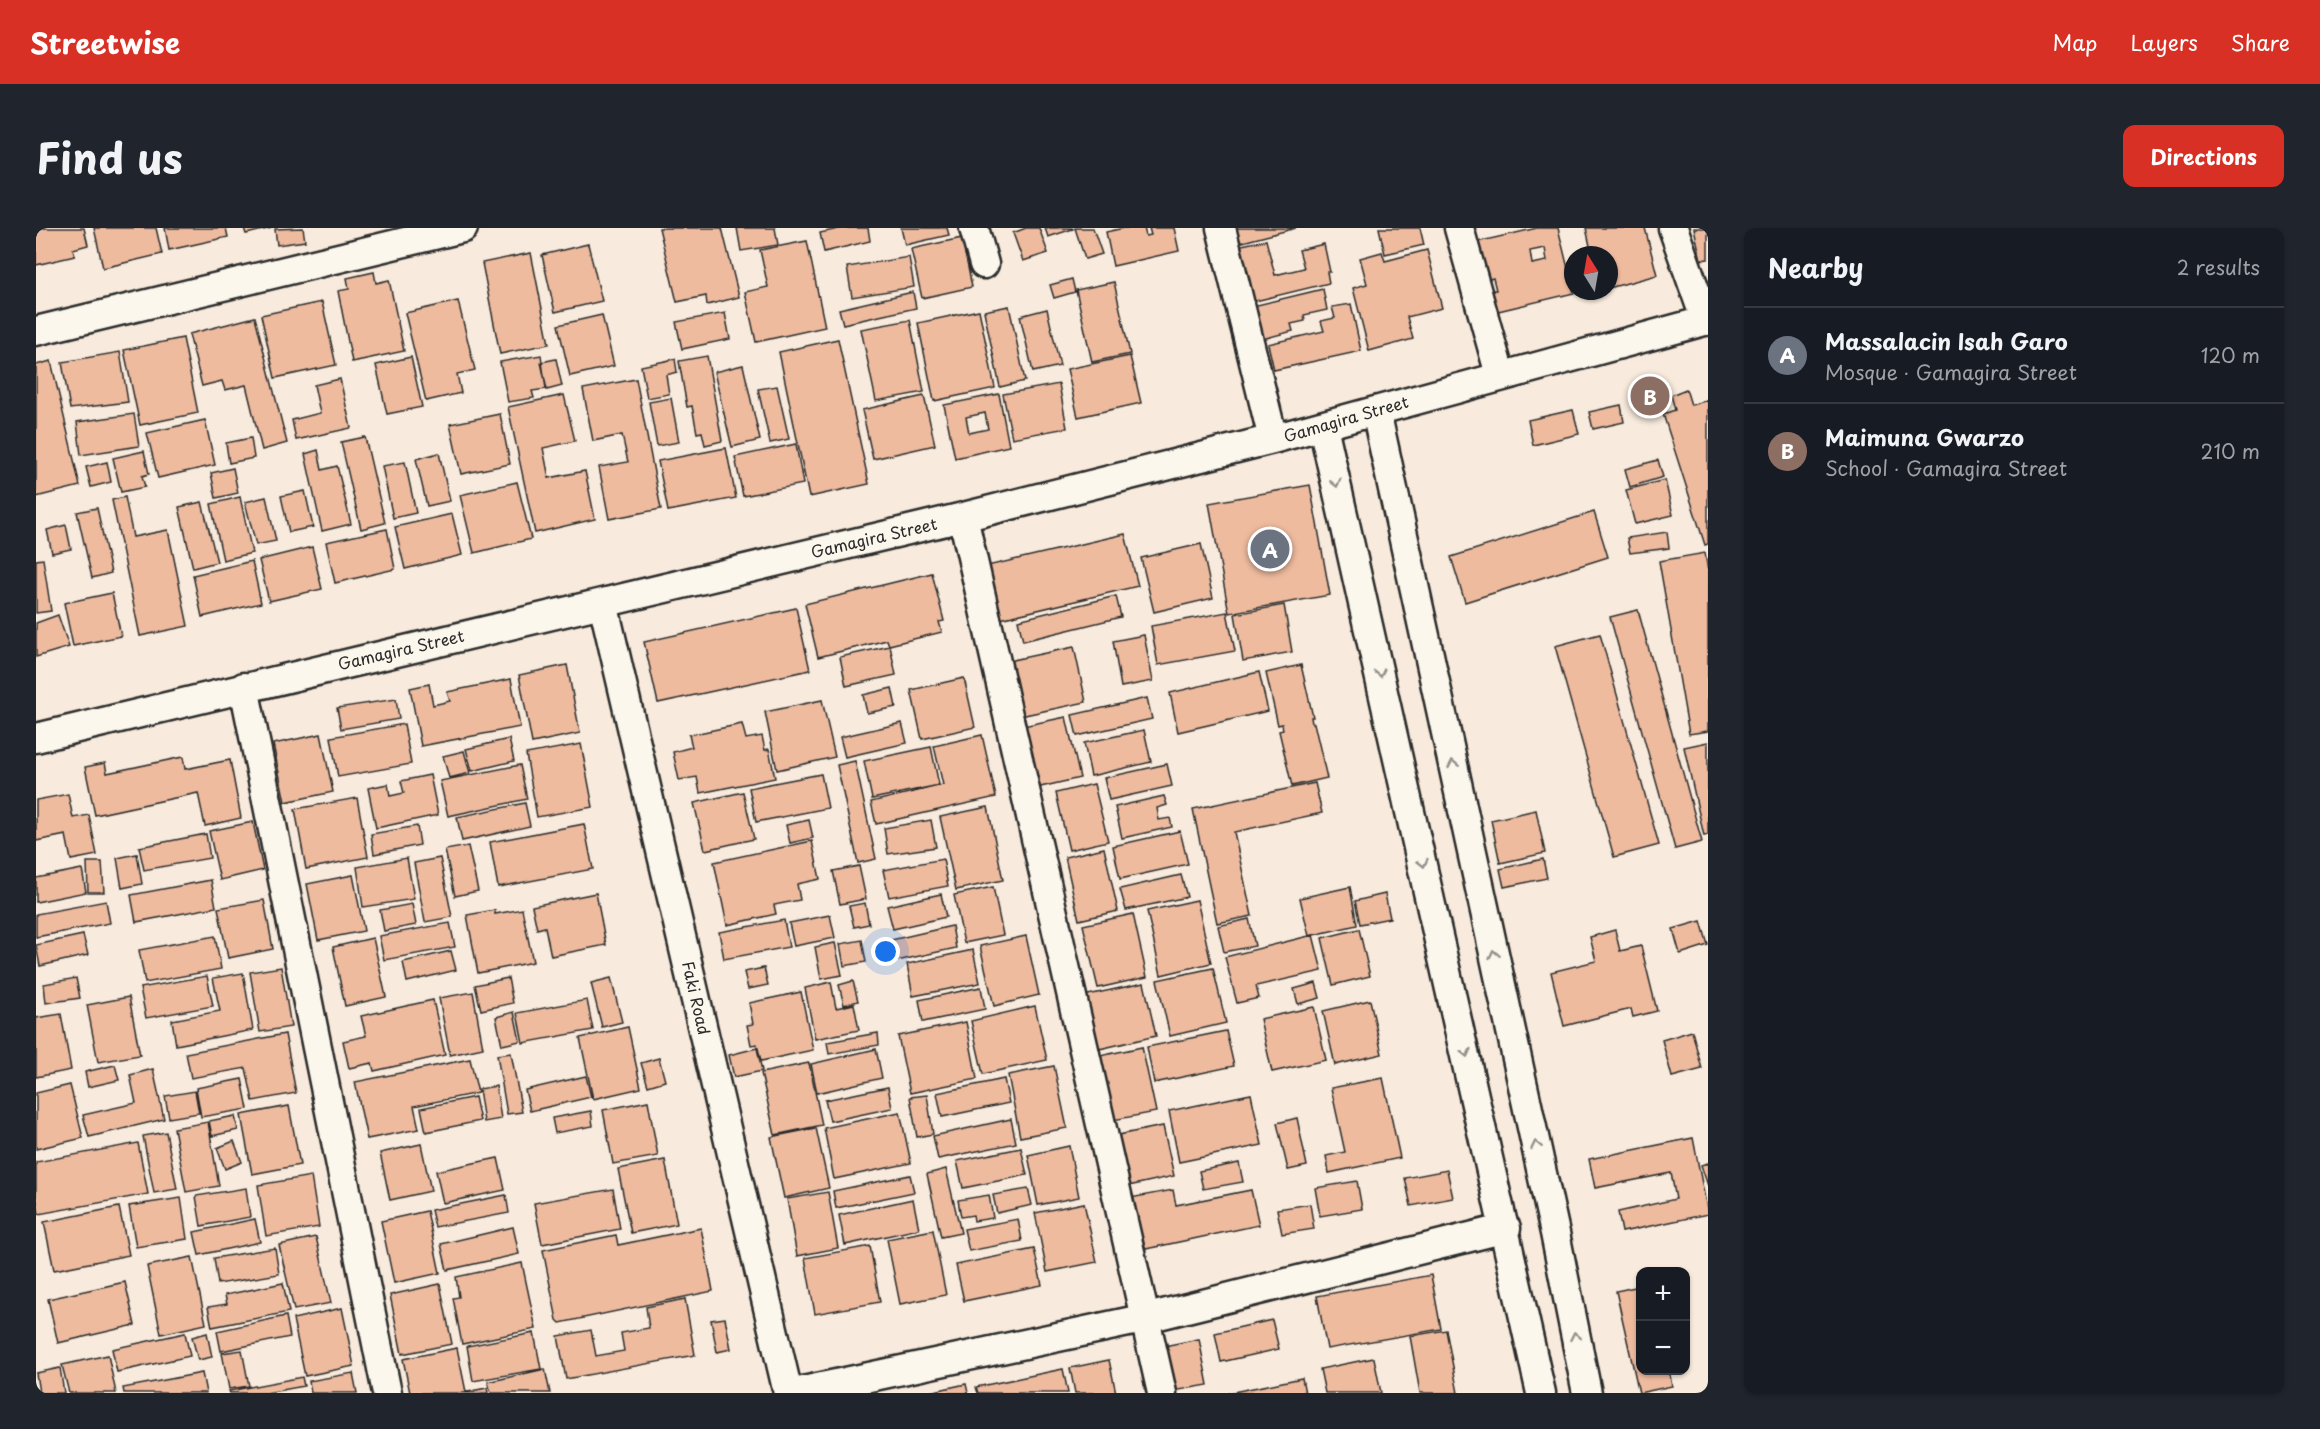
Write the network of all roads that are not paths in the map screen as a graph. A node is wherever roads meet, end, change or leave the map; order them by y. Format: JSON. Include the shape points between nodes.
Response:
{"nodes":[{"id":1,"x":463,"y":228,"type":"edge"},
{"id":2,"x":974,"y":228,"type":"edge"},
{"id":3,"x":1221,"y":228,"type":"edge"},
{"id":4,"x":1459,"y":228,"type":"edge"},
{"id":5,"x":1673,"y":228,"type":"edge"},
{"id":6,"x":984,"y":264,"type":"dead end"},
{"id":7,"x":1707,"y":320,"type":"edge"},
{"id":8,"x":36,"y":331,"type":"edge"},
{"id":9,"x":1500,"y":375,"type":"junction"},
{"id":10,"x":1377,"y":411,"type":"junction"},
{"id":11,"x":1323,"y":426,"type":"junction"},
{"id":12,"x":1273,"y":439,"type":"junction"},
{"id":13,"x":963,"y":517,"type":"junction"},
{"id":14,"x":603,"y":603,"type":"junction"},
{"id":15,"x":244,"y":687,"type":"junction"},
{"id":16,"x":36,"y":738,"type":"edge"},
{"id":17,"x":1506,"y":1228,"type":"junction"},
{"id":18,"x":1147,"y":1318,"type":"junction"},
{"id":19,"x":387,"y":1393,"type":"edge"},
{"id":20,"x":788,"y":1393,"type":"edge"},
{"id":21,"x":794,"y":1393,"type":"edge"},
{"id":22,"x":1162,"y":1393,"type":"edge"},
{"id":23,"x":1541,"y":1393,"type":"edge"},
{"id":24,"x":1587,"y":1393,"type":"edge"}],
"edges":[{"from":1,"to":8,"type":"street"},
{"from":2,"to":6,"type":"street"},
{"from":3,"to":12,"type":"street"},
{"from":4,"to":9,"type":"street"},
{"from":5,"to":7,"type":"street"},
{"from":7,"to":9,"type":"street","name":"Gamagira Street"},
{"from":9,"to":10,"type":"street","name":"Gamagira Street"},
{"from":10,"to":11,"type":"street","name":"Gamagira Street"},
{"from":24,"to":10,"type":"street","one_way":true},
{"from":11,"to":12,"type":"street","name":"Gamagira Street"},
{"from":11,"to":17,"type":"street","one_way":true},
{"from":12,"to":13,"type":"street","name":"Gamagira Street"},
{"from":13,"to":14,"type":"street","name":"Gamagira Street"},
{"from":13,"to":18,"type":"street"},
{"from":14,"to":15,"type":"street","name":"Gamagira Street"},
{"from":14,"to":20,"type":"street","name":"Faki Road"},
{"from":15,"to":16,"type":"street","name":"Gamagira Street"},
{"from":15,"to":19,"type":"street"},
{"from":17,"to":18,"type":"street"},
{"from":17,"to":23,"type":"street"},
{"from":18,"to":21,"type":"street"},
{"from":18,"to":22,"type":"street"}]}
